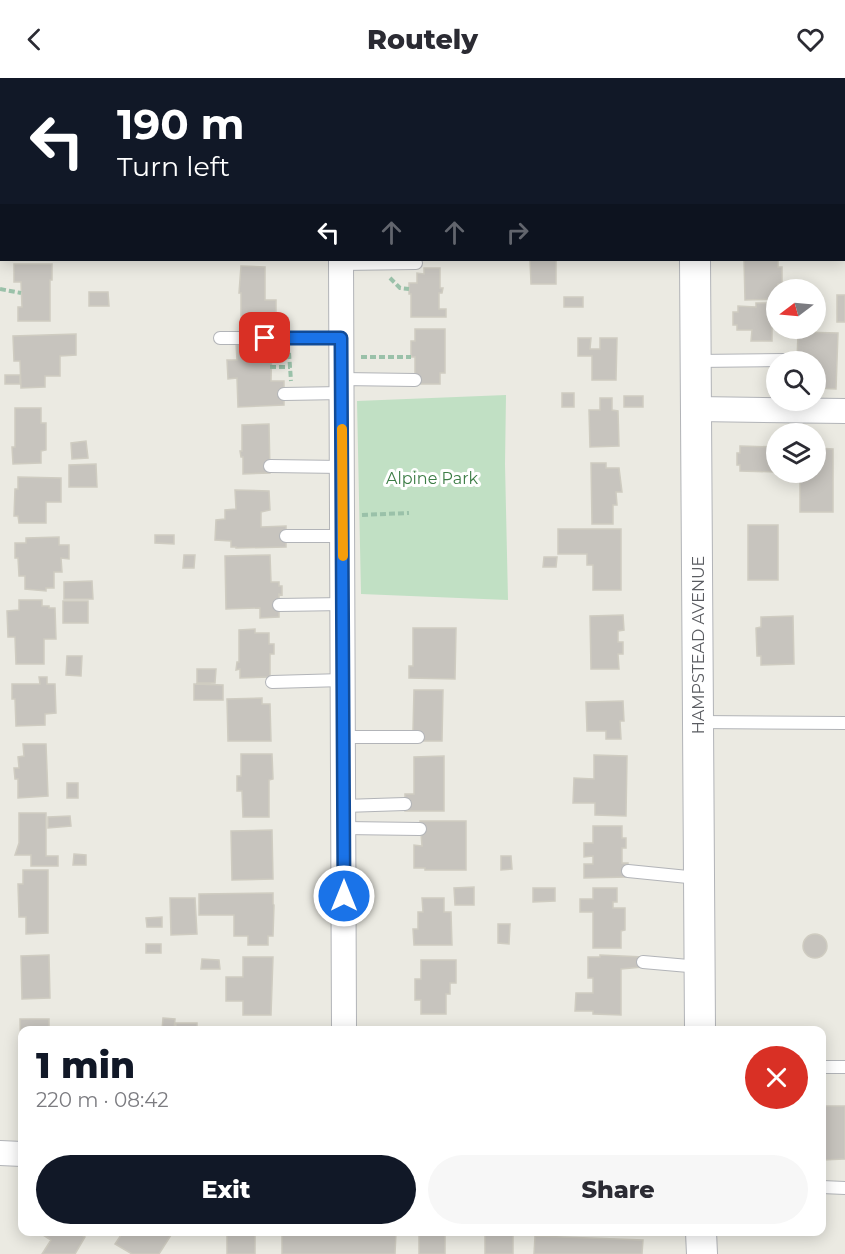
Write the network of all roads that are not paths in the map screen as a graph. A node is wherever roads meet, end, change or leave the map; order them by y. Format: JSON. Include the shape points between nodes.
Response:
{"nodes":[{"id":1,"x":695,"y":261,"type":"edge"},
{"id":2,"x":341,"y":262,"type":"edge"},
{"id":3,"x":416,"y":263,"type":"dead end"},
{"id":4,"x":220,"y":338,"type":"dead end"},
{"id":5,"x":766,"y":360,"type":"edge"},
{"id":6,"x":696,"y":361,"type":"junction"},
{"id":7,"x":342,"y":367,"type":"junction"},
{"id":8,"x":415,"y":380,"type":"dead end"},
{"id":9,"x":288,"y":394,"type":"road end"},
{"id":10,"x":697,"y":409,"type":"junction"},
{"id":11,"x":845,"y":411,"type":"edge"},
{"id":12,"x":270,"y":466,"type":"dead end"},
{"id":13,"x":342,"y":467,"type":"junction"},
{"id":14,"x":343,"y":526,"type":"junction"},
{"id":15,"x":286,"y":536,"type":"dead end"},
{"id":16,"x":343,"y":603,"type":"junction"},
{"id":17,"x":279,"y":604,"type":"dead end"},
{"id":18,"x":343,"y":680,"type":"junction"},
{"id":19,"x":272,"y":682,"type":"dead end"},
{"id":20,"x":699,"y":722,"type":"junction"},
{"id":21,"x":845,"y":723,"type":"edge"},
{"id":22,"x":344,"y":737,"type":"junction"},
{"id":23,"x":418,"y":737,"type":"dead end"},
{"id":24,"x":405,"y":804,"type":"dead end"},
{"id":25,"x":344,"y":817,"type":"junction"},
{"id":26,"x":420,"y":829,"type":"dead end"},
{"id":27,"x":628,"y":871,"type":"dead end"},
{"id":28,"x":700,"y":879,"type":"junction"},
{"id":29,"x":642,"y":962,"type":"dead end"},
{"id":30,"x":700,"y":967,"type":"junction"},
{"id":31,"x":344,"y":1026,"type":"edge"},
{"id":32,"x":700,"y":1026,"type":"edge"},
{"id":33,"x":826,"y":1066,"type":"edge"},
{"id":34,"x":845,"y":1067,"type":"edge"},
{"id":35,"x":0,"y":1153,"type":"edge"},
{"id":36,"x":18,"y":1154,"type":"edge"},
{"id":37,"x":826,"y":1187,"type":"edge"},
{"id":38,"x":845,"y":1188,"type":"edge"},
{"id":39,"x":702,"y":1236,"type":"edge"},
{"id":40,"x":702,"y":1254,"type":"edge"}],
"edges":[{"from":1,"to":6,"type":"street","name":"HAMPSTEAD AVENUE"},
{"from":2,"to":3,"type":"lane"},
{"from":2,"to":7,"type":"street"},
{"from":4,"to":7,"type":"lane","via":[[288,338]]},
{"from":5,"to":6,"type":"lane"},
{"from":6,"to":10,"type":"street","name":"HAMPSTEAD AVENUE"},
{"from":7,"to":8,"type":"lane"},
{"from":7,"to":9,"type":"lane"},
{"from":7,"to":13,"type":"street"},
{"from":10,"to":11,"type":"street"},
{"from":10,"to":20,"type":"street","name":"HAMPSTEAD AVENUE"},
{"from":12,"to":13,"type":"lane"},
{"from":13,"to":14,"type":"street"},
{"from":14,"to":15,"type":"lane"},
{"from":14,"to":16,"type":"street"},
{"from":16,"to":17,"type":"lane"},
{"from":16,"to":18,"type":"street"},
{"from":18,"to":19,"type":"lane"},
{"from":18,"to":22,"type":"street"},
{"from":20,"to":21,"type":"lane"},
{"from":20,"to":28,"type":"street","name":"HAMPSTEAD AVENUE"},
{"from":22,"to":23,"type":"lane"},
{"from":22,"to":25,"type":"street"},
{"from":24,"to":25,"type":"lane"},
{"from":25,"to":26,"type":"lane"},
{"from":25,"to":31,"type":"street"},
{"from":27,"to":28,"type":"lane"},
{"from":28,"to":30,"type":"street","name":"HAMPSTEAD AVENUE"},
{"from":29,"to":30,"type":"lane"},
{"from":30,"to":32,"type":"street","name":"HAMPSTEAD AVENUE"},
{"from":33,"to":34,"type":"lane"},
{"from":35,"to":36,"type":"street"},
{"from":37,"to":38,"type":"lane"},
{"from":39,"to":40,"type":"street"}]}
